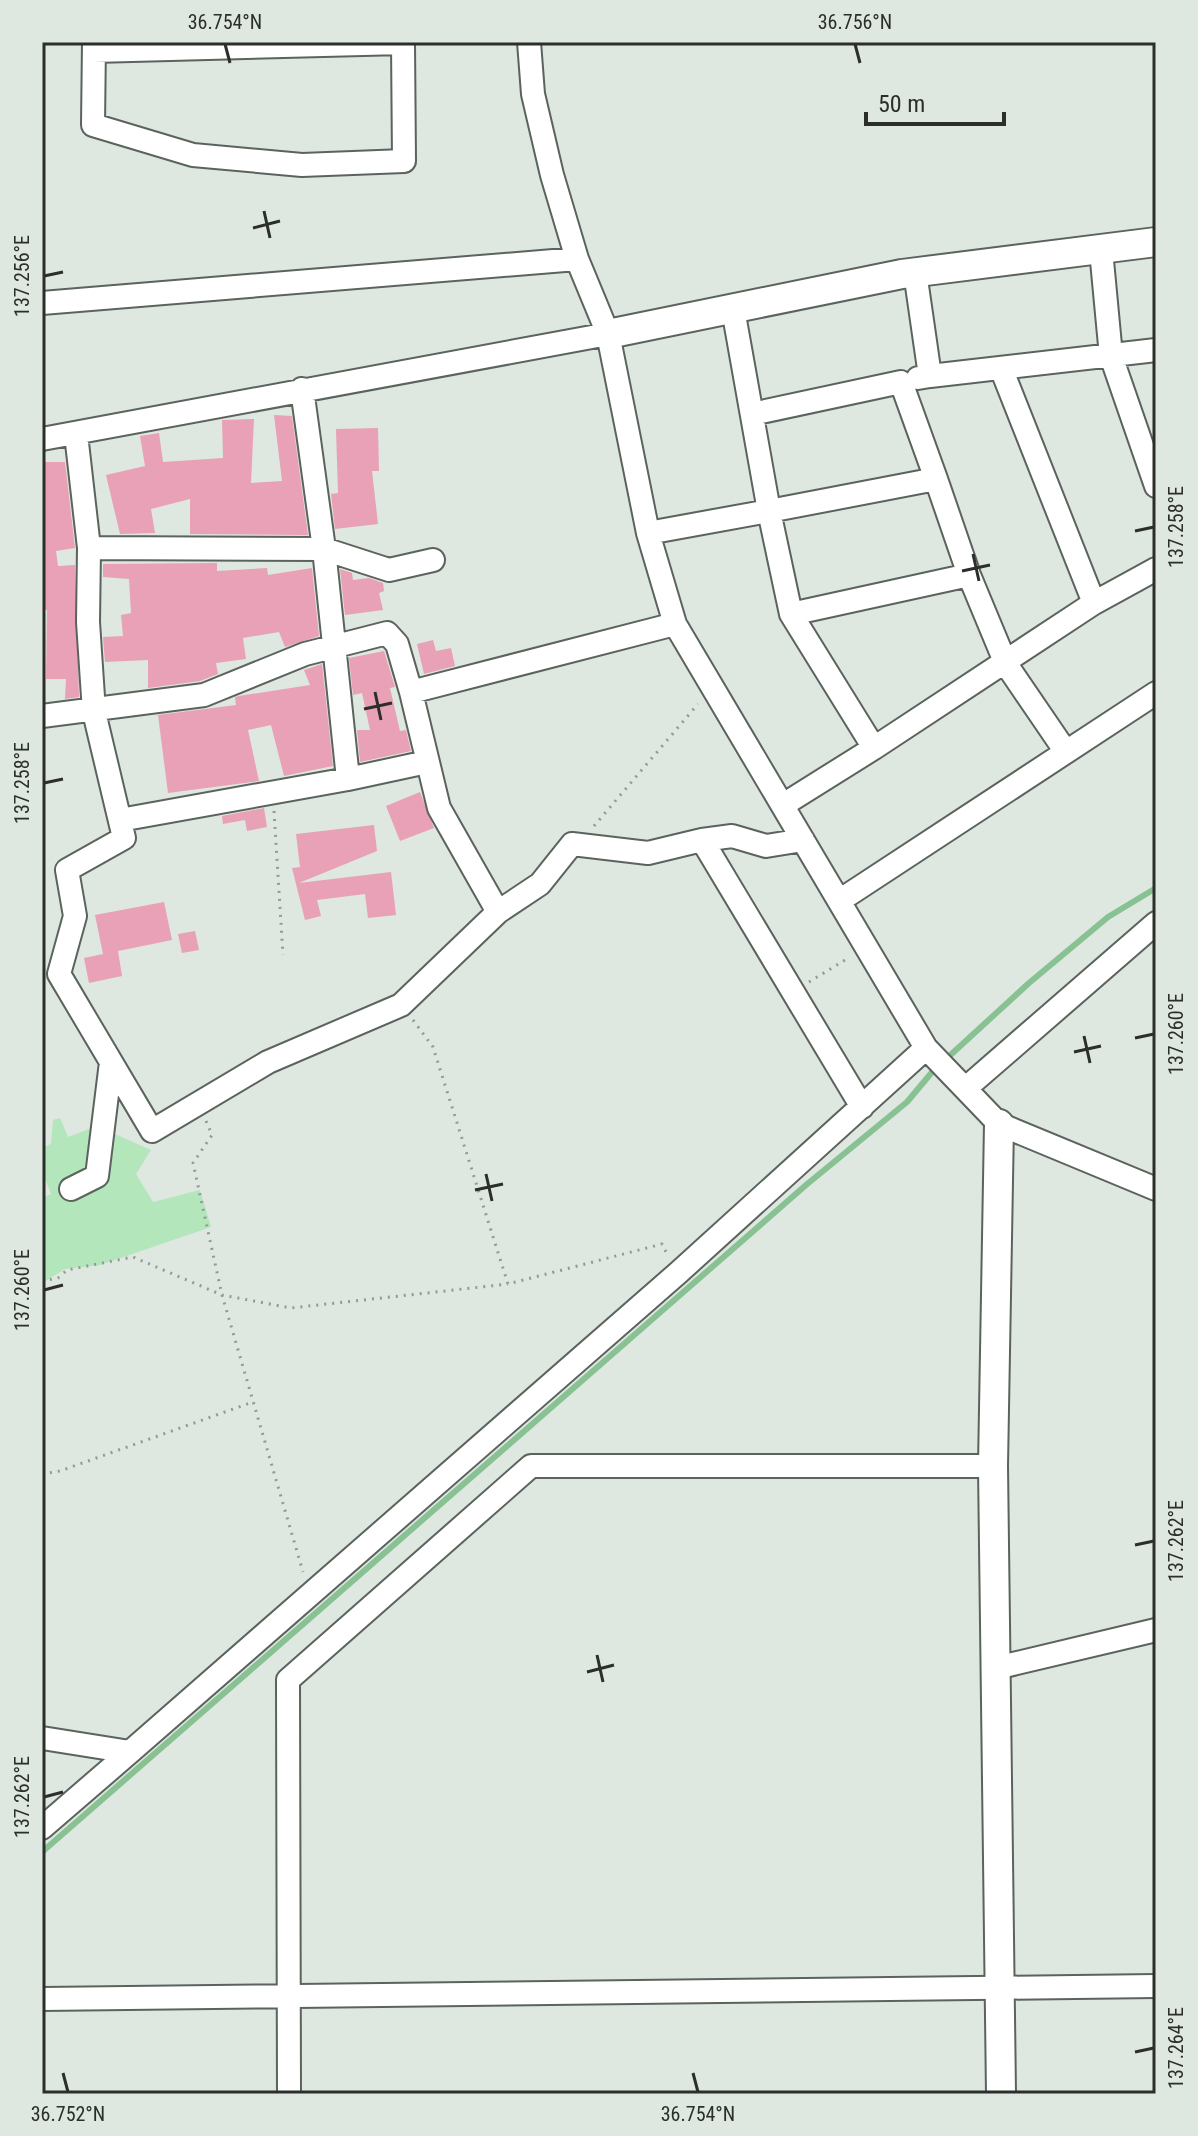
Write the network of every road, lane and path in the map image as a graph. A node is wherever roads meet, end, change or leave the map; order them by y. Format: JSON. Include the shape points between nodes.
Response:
{"nodes":[{"id":1,"x":529,"y":42,"type":"edge"},
{"id":2,"x":403,"y":43,"type":"edge"},
{"id":3,"x":94,"y":47,"type":"edge"},
{"id":4,"x":1156,"y":242,"type":"edge"},
{"id":5,"x":1101,"y":250,"type":"junction"},
{"id":6,"x":577,"y":259,"type":"junction"},
{"id":7,"x":915,"y":272,"type":"junction"},
{"id":8,"x":42,"y":303,"type":"edge"},
{"id":9,"x":733,"y":309,"type":"junction"},
{"id":10,"x":608,"y":334,"type":"junction"},
{"id":11,"x":1156,"y":350,"type":"edge"},
{"id":12,"x":1111,"y":356,"type":"junction"},
{"id":13,"x":1001,"y":368,"type":"junction"},
{"id":14,"x":930,"y":376,"type":"junction"},
{"id":15,"x":901,"y":382,"type":"junction"},
{"id":16,"x":302,"y":389,"type":"junction"},
{"id":17,"x":752,"y":414,"type":"junction"},
{"id":18,"x":76,"y":434,"type":"junction"},
{"id":19,"x":42,"y":439,"type":"edge"},
{"id":20,"x":936,"y":479,"type":"junction"},
{"id":21,"x":1156,"y":486,"type":"edge"},
{"id":22,"x":769,"y":511,"type":"junction"},
{"id":23,"x":648,"y":533,"type":"junction"},
{"id":24,"x":89,"y":548,"type":"junction"},
{"id":25,"x":324,"y":549,"type":"junction"},
{"id":26,"x":433,"y":560,"type":"dead end"},
{"id":27,"x":1156,"y":569,"type":"edge"},
{"id":28,"x":969,"y":575,"type":"junction"},
{"id":29,"x":1094,"y":603,"type":"junction"},
{"id":30,"x":791,"y":614,"type":"junction"},
{"id":31,"x":675,"y":624,"type":"junction"},
{"id":32,"x":334,"y":646,"type":"junction"},
{"id":33,"x":1006,"y":664,"type":"junction"},
{"id":34,"x":713,"y":686,"type":"junction"},
{"id":35,"x":411,"y":692,"type":"junction"},
{"id":36,"x":1156,"y":693,"type":"edge"},
{"id":37,"x":94,"y":712,"type":"junction"},
{"id":38,"x":42,"y":716,"type":"edge"},
{"id":39,"x":874,"y":748,"type":"junction"},
{"id":40,"x":1066,"y":752,"type":"junction"},
{"id":41,"x":427,"y":762,"type":"junction"},
{"id":42,"x":348,"y":779,"type":"junction"},
{"id":43,"x":273,"y":795,"type":"junction"},
{"id":44,"x":783,"y":805,"type":"junction"},
{"id":45,"x":120,"y":820,"type":"junction"},
{"id":46,"x":702,"y":840,"type":"junction"},
{"id":47,"x":803,"y":840,"type":"junction"},
{"id":48,"x":578,"y":844,"type":"junction"},
{"id":49,"x":839,"y":901,"type":"junction"},
{"id":50,"x":498,"y":912,"type":"junction"},
{"id":51,"x":1156,"y":923,"type":"edge"},
{"id":52,"x":867,"y":947,"type":"junction"},
{"id":53,"x":283,"y":955,"type":"dead end"},
{"id":54,"x":793,"y":991,"type":"junction"},
{"id":55,"x":401,"y":1005,"type":"junction"},
{"id":56,"x":926,"y":1048,"type":"junction"},
{"id":57,"x":111,"y":1062,"type":"junction"},
{"id":58,"x":966,"y":1088,"type":"junction"},
{"id":59,"x":199,"y":1103,"type":"junction"},
{"id":60,"x":862,"y":1107,"type":"junction"},
{"id":61,"x":999,"y":1124,"type":"junction"},
{"id":62,"x":71,"y":1189,"type":"dead end"},
{"id":63,"x":1156,"y":1189,"type":"edge"},
{"id":64,"x":678,"y":1273,"type":"junction"},
{"id":65,"x":42,"y":1281,"type":"edge"},
{"id":66,"x":508,"y":1284,"type":"junction"},
{"id":67,"x":222,"y":1295,"type":"junction"},
{"id":68,"x":251,"y":1403,"type":"junction"},
{"id":69,"x":993,"y":1466,"type":"junction"},
{"id":70,"x":42,"y":1474,"type":"edge"},
{"id":71,"x":310,"y":1594,"type":"junction"},
{"id":72,"x":1156,"y":1630,"type":"edge"},
{"id":73,"x":996,"y":1668,"type":"junction"},
{"id":74,"x":42,"y":1738,"type":"edge"},
{"id":75,"x":130,"y":1752,"type":"junction"},
{"id":76,"x":42,"y":1828,"type":"edge"},
{"id":77,"x":1000,"y":1985,"type":"junction"},
{"id":78,"x":1156,"y":1986,"type":"edge"},
{"id":79,"x":289,"y":1997,"type":"junction"},
{"id":80,"x":42,"y":1999,"type":"edge"},
{"id":81,"x":289,"y":2094,"type":"edge"},
{"id":82,"x":1001,"y":2094,"type":"edge"}],
"edges":[{"from":1,"to":6,"type":"street","via":[[533,94]]},
{"from":2,"to":3,"type":"street"},
{"from":2,"to":3,"type":"street","via":[[404,161],[302,165],[193,155],[93,125]]},
{"from":4,"to":5,"type":"street"},
{"from":5,"to":7,"type":"street"},
{"from":5,"to":12,"type":"street"},
{"from":6,"to":8,"type":"street"},
{"from":6,"to":10,"type":"street"},
{"from":7,"to":9,"type":"street"},
{"from":7,"to":14,"type":"street"},
{"from":9,"to":10,"type":"street"},
{"from":9,"to":17,"type":"street"},
{"from":10,"to":16,"type":"street"},
{"from":10,"to":23,"type":"street"},
{"from":11,"to":12,"type":"street"},
{"from":12,"to":13,"type":"street"},
{"from":12,"to":21,"type":"street"},
{"from":13,"to":14,"type":"street"},
{"from":13,"to":29,"type":"street"},
{"from":14,"to":15,"type":"street"},
{"from":15,"to":17,"type":"street"},
{"from":15,"to":20,"type":"street"},
{"from":16,"to":18,"type":"street"},
{"from":16,"to":25,"type":"street"},
{"from":17,"to":22,"type":"street"},
{"from":18,"to":19,"type":"street"},
{"from":18,"to":24,"type":"street"},
{"from":20,"to":22,"type":"street"},
{"from":20,"to":28,"type":"street"},
{"from":22,"to":23,"type":"street"},
{"from":22,"to":30,"type":"street"},
{"from":23,"to":31,"type":"street"},
{"from":24,"to":25,"type":"street"},
{"from":24,"to":37,"type":"street"},
{"from":25,"to":26,"type":"street","via":[[389,570]]},
{"from":25,"to":32,"type":"street"},
{"from":27,"to":29,"type":"street"},
{"from":28,"to":30,"type":"street"},
{"from":28,"to":33,"type":"street"},
{"from":29,"to":33,"type":"street"},
{"from":30,"to":39,"type":"street"},
{"from":31,"to":34,"type":"street"},
{"from":31,"to":35,"type":"street"},
{"from":32,"to":35,"type":"street","via":[[387,633],[397,644]]},
{"from":32,"to":37,"type":"street","via":[[204,695]]},
{"from":32,"to":42,"type":"street"},
{"from":33,"to":39,"type":"street"},
{"from":33,"to":40,"type":"street"},
{"from":34,"to":44,"type":"street"},
{"from":34,"to":48,"type":"path"},
{"from":35,"to":41,"type":"street"},
{"from":36,"to":40,"type":"street"},
{"from":37,"to":38,"type":"street"},
{"from":37,"to":45,"type":"street"},
{"from":39,"to":44,"type":"street"},
{"from":40,"to":49,"type":"street"},
{"from":41,"to":42,"type":"street"},
{"from":41,"to":50,"type":"street","via":[[439,808]]},
{"from":42,"to":43,"type":"street"},
{"from":43,"to":45,"type":"street"},
{"from":43,"to":53,"type":"path"},
{"from":44,"to":47,"type":"street"},
{"from":45,"to":57,"type":"street","via":[[124,838],[67,870],[75,916],[59,974]]},
{"from":46,"to":47,"type":"street","via":[[732,836],[766,846]]},
{"from":46,"to":48,"type":"street","via":[[648,853]]},
{"from":46,"to":54,"type":"street"},
{"from":47,"to":49,"type":"street"},
{"from":48,"to":50,"type":"street","via":[[572,844],[540,884]]},
{"from":49,"to":52,"type":"street"},
{"from":50,"to":55,"type":"street"},
{"from":51,"to":58,"type":"street"},
{"from":52,"to":54,"type":"path"},
{"from":52,"to":56,"type":"street"},
{"from":54,"to":60,"type":"street"},
{"from":55,"to":59,"type":"street","via":[[268,1062]]},
{"from":55,"to":66,"type":"path","via":[[433,1047]]},
{"from":56,"to":58,"type":"street"},
{"from":56,"to":60,"type":"street"},
{"from":57,"to":59,"type":"street","via":[[152,1131]]},
{"from":57,"to":62,"type":"street","via":[[97,1176]]},
{"from":58,"to":61,"type":"street"},
{"from":59,"to":67,"type":"path","via":[[212,1135],[193,1163]]},
{"from":60,"to":64,"type":"street"},
{"from":61,"to":63,"type":"street"},
{"from":61,"to":69,"type":"street"},
{"from":64,"to":66,"type":"path","via":[[662,1244]]},
{"from":64,"to":71,"type":"street"},
{"from":65,"to":67,"type":"path","via":[[67,1270],[133,1257]]},
{"from":66,"to":67,"type":"path","via":[[291,1308]]},
{"from":67,"to":68,"type":"path"},
{"from":68,"to":70,"type":"path"},
{"from":68,"to":71,"type":"path"},
{"from":69,"to":73,"type":"street"},
{"from":69,"to":79,"type":"street","via":[[531,1466],[288,1680]]},
{"from":71,"to":75,"type":"street"},
{"from":72,"to":73,"type":"street"},
{"from":73,"to":77,"type":"street"},
{"from":74,"to":75,"type":"street"},
{"from":75,"to":76,"type":"street"},
{"from":77,"to":78,"type":"street"},
{"from":77,"to":79,"type":"street"},
{"from":77,"to":82,"type":"street"},
{"from":79,"to":80,"type":"street"},
{"from":79,"to":81,"type":"street"}]}
